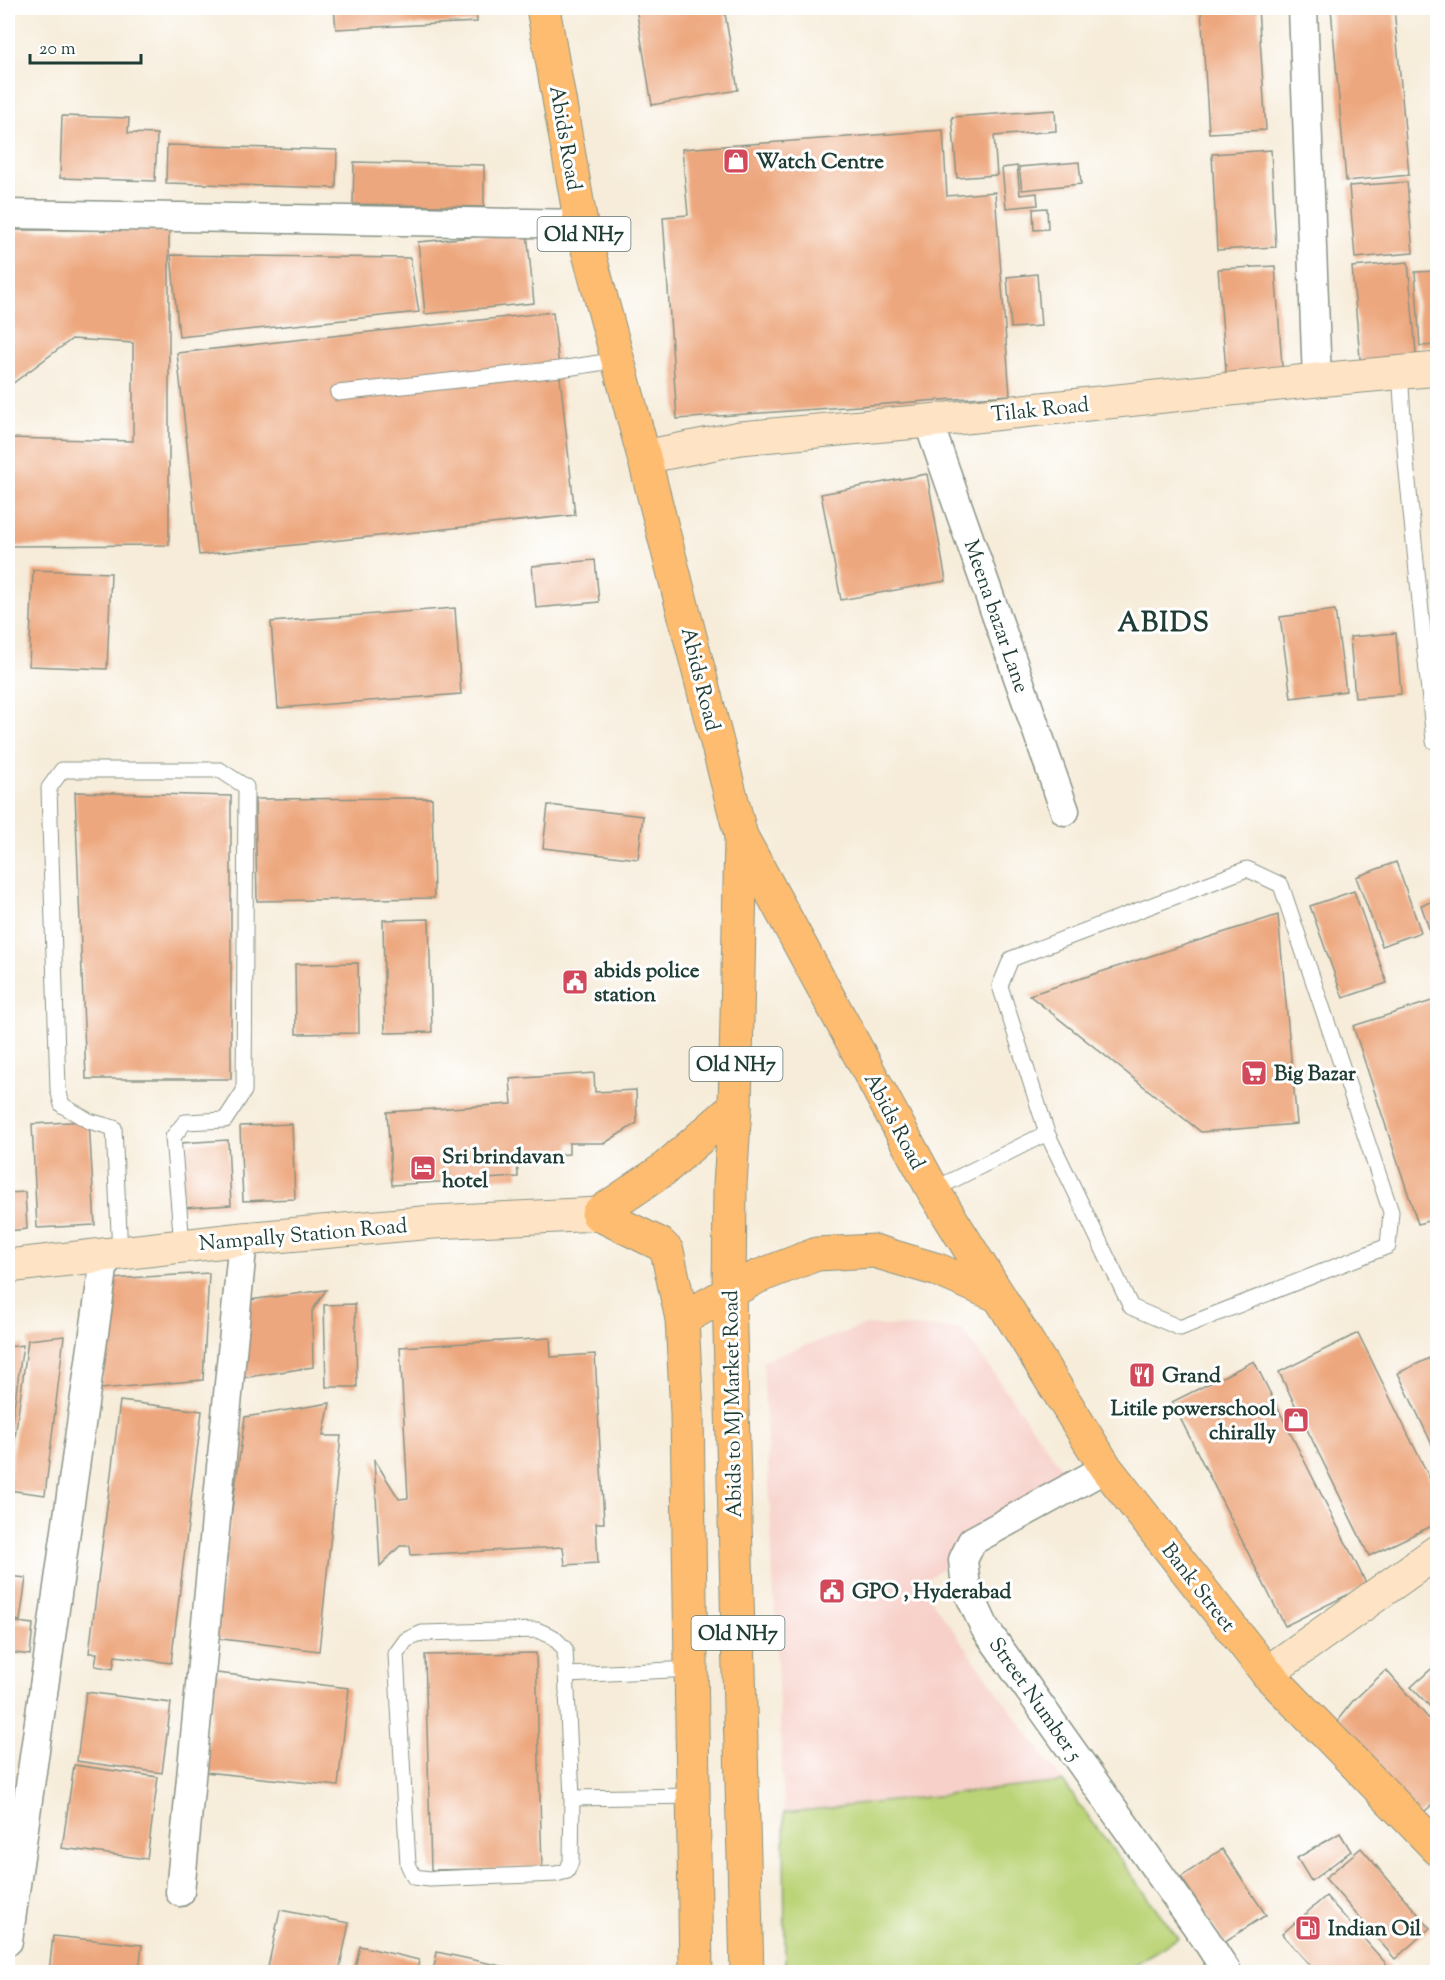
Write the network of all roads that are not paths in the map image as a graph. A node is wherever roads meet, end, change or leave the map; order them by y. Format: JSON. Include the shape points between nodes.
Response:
{"nodes":[{"id":1,"x":543,"y":8,"type":"edge"},
{"id":2,"x":1303,"y":8,"type":"edge"},
{"id":3,"x":8,"y":214,"type":"edge"},
{"id":4,"x":581,"y":224,"type":"junction"},
{"id":5,"x":618,"y":360,"type":"junction"},
{"id":6,"x":1437,"y":369,"type":"edge"},
{"id":7,"x":1400,"y":372,"type":"junction"},
{"id":8,"x":1317,"y":380,"type":"junction"},
{"id":9,"x":338,"y":393,"type":"dead end"},
{"id":10,"x":928,"y":421,"type":"junction"},
{"id":11,"x":644,"y":456,"type":"junction"},
{"id":12,"x":1437,"y":743,"type":"edge"},
{"id":13,"x":1065,"y":812,"type":"dead end"},
{"id":14,"x":741,"y":836,"type":"junction"},
{"id":15,"x":735,"y":1107,"type":"junction"},
{"id":16,"x":1047,"y":1133,"type":"junction"},
{"id":17,"x":933,"y":1190,"type":"junction"},
{"id":18,"x":598,"y":1214,"type":"junction"},
{"id":19,"x":243,"y":1239,"type":"junction"},
{"id":20,"x":182,"y":1245,"type":"junction"},
{"id":21,"x":112,"y":1254,"type":"junction"},
{"id":22,"x":8,"y":1266,"type":"edge"},
{"id":23,"x":729,"y":1293,"type":"junction"},
{"id":24,"x":999,"y":1296,"type":"junction"},
{"id":25,"x":682,"y":1318,"type":"junction"},
{"id":26,"x":1106,"y":1468,"type":"junction"},
{"id":27,"x":1437,"y":1551,"type":"edge"},
{"id":28,"x":692,"y":1669,"type":"junction"},
{"id":29,"x":1267,"y":1674,"type":"junction"},
{"id":30,"x":567,"y":1675,"type":"junction"},
{"id":31,"x":694,"y":1796,"type":"junction"},
{"id":32,"x":572,"y":1798,"type":"junction"},
{"id":33,"x":1437,"y":1849,"type":"edge"},
{"id":34,"x":180,"y":1892,"type":"dead end"},
{"id":35,"x":8,"y":1941,"type":"edge"},
{"id":36,"x":696,"y":1972,"type":"edge"},
{"id":37,"x":747,"y":1972,"type":"edge"},
{"id":38,"x":1227,"y":1972,"type":"edge"}],
"edges":[{"from":1,"to":4,"type":"main road","name":"Abids Road","number":"Old NH7"},
{"from":2,"to":8,"type":"street"},
{"from":3,"to":4,"type":"street"},
{"from":4,"to":5,"type":"main road","name":"Abids Road","number":"Old NH7"},
{"from":5,"to":9,"type":"lane"},
{"from":5,"to":11,"type":"main road","name":"Abids Road","number":"Old NH7"},
{"from":6,"to":7,"type":"main road","name":"Tilak Road"},
{"from":7,"to":8,"type":"main road","name":"Tilak Road"},
{"from":7,"to":12,"type":"lane","via":[[1407,473]]},
{"from":8,"to":10,"type":"main road","name":"Tilak Road"},
{"from":10,"to":11,"type":"main road","name":"Tilak Road","via":[[740,438]]},
{"from":10,"to":13,"type":"street","name":"Meena bazar Lane"},
{"from":11,"to":14,"type":"main road","name":"Abids Road","number":"Old NH7"},
{"from":14,"to":15,"type":"main road","name":"Abids to MJ Market Road","number":"Old NH7"},
{"from":14,"to":17,"type":"main road","name":"Abids Road"},
{"from":15,"to":18,"type":"main road","via":[[663,1170]]},
{"from":15,"to":23,"type":"main road","name":"Abids to MJ Market Road","number":"Old NH7"},
{"from":16,"to":16,"type":"lane","via":[[1131,1307],[1180,1328],[1388,1246],[1390,1212],[1281,885],[1247,869],[1011,959],[1000,986]]},
{"from":16,"to":17,"type":"lane"},
{"from":17,"to":24,"type":"main road","name":"Abids Road"},
{"from":18,"to":19,"type":"main road","name":"Nampally Station Road","via":[[433,1222]]},
{"from":18,"to":25,"type":"main road","via":[[667,1251]]},
{"from":19,"to":20,"type":"main road","name":"Nampally Station Road"},
{"from":19,"to":34,"type":"street"},
{"from":20,"to":21,"type":"main road","name":"Nampally Station Road"},
{"from":20,"to":21,"type":"lane","via":[[173,1137],[185,1122],[225,1120],[244,1091],[246,787],[220,770],[62,770],[49,788],[58,1089],[62,1105],[89,1121],[114,1128]]},
{"from":21,"to":22,"type":"main road","name":"Nampally Station Road"},
{"from":21,"to":35,"type":"street"},
{"from":23,"to":24,"type":"main road","via":[[757,1277],[817,1254],[874,1251],[938,1270]]},
{"from":23,"to":25,"type":"main road"},
{"from":23,"to":37,"type":"main road","name":"Abids to MJ Market Road","number":"Old NH7"},
{"from":24,"to":26,"type":"main road","name":"Bank Street"},
{"from":25,"to":28,"type":"main road","number":"Old NH7"},
{"from":26,"to":29,"type":"main road","name":"Bank Street"},
{"from":26,"to":38,"type":"street","name":"Street Number 5","via":[[972,1541],[963,1560],[966,1587],[985,1628]]},
{"from":27,"to":29,"type":"main road"},
{"from":28,"to":30,"type":"lane"},
{"from":28,"to":31,"type":"main road","number":"Old NH7"},
{"from":29,"to":33,"type":"main road","name":"Bank Street"},
{"from":30,"to":32,"type":"lane"},
{"from":30,"to":32,"type":"lane","via":[[565,1649],[554,1637],[537,1630],[422,1633],[406,1641],[396,1654],[408,1864],[414,1877],[430,1879],[567,1871],[571,1861]]},
{"from":31,"to":32,"type":"lane"},
{"from":31,"to":36,"type":"main road","number":"Old NH7"}]}
